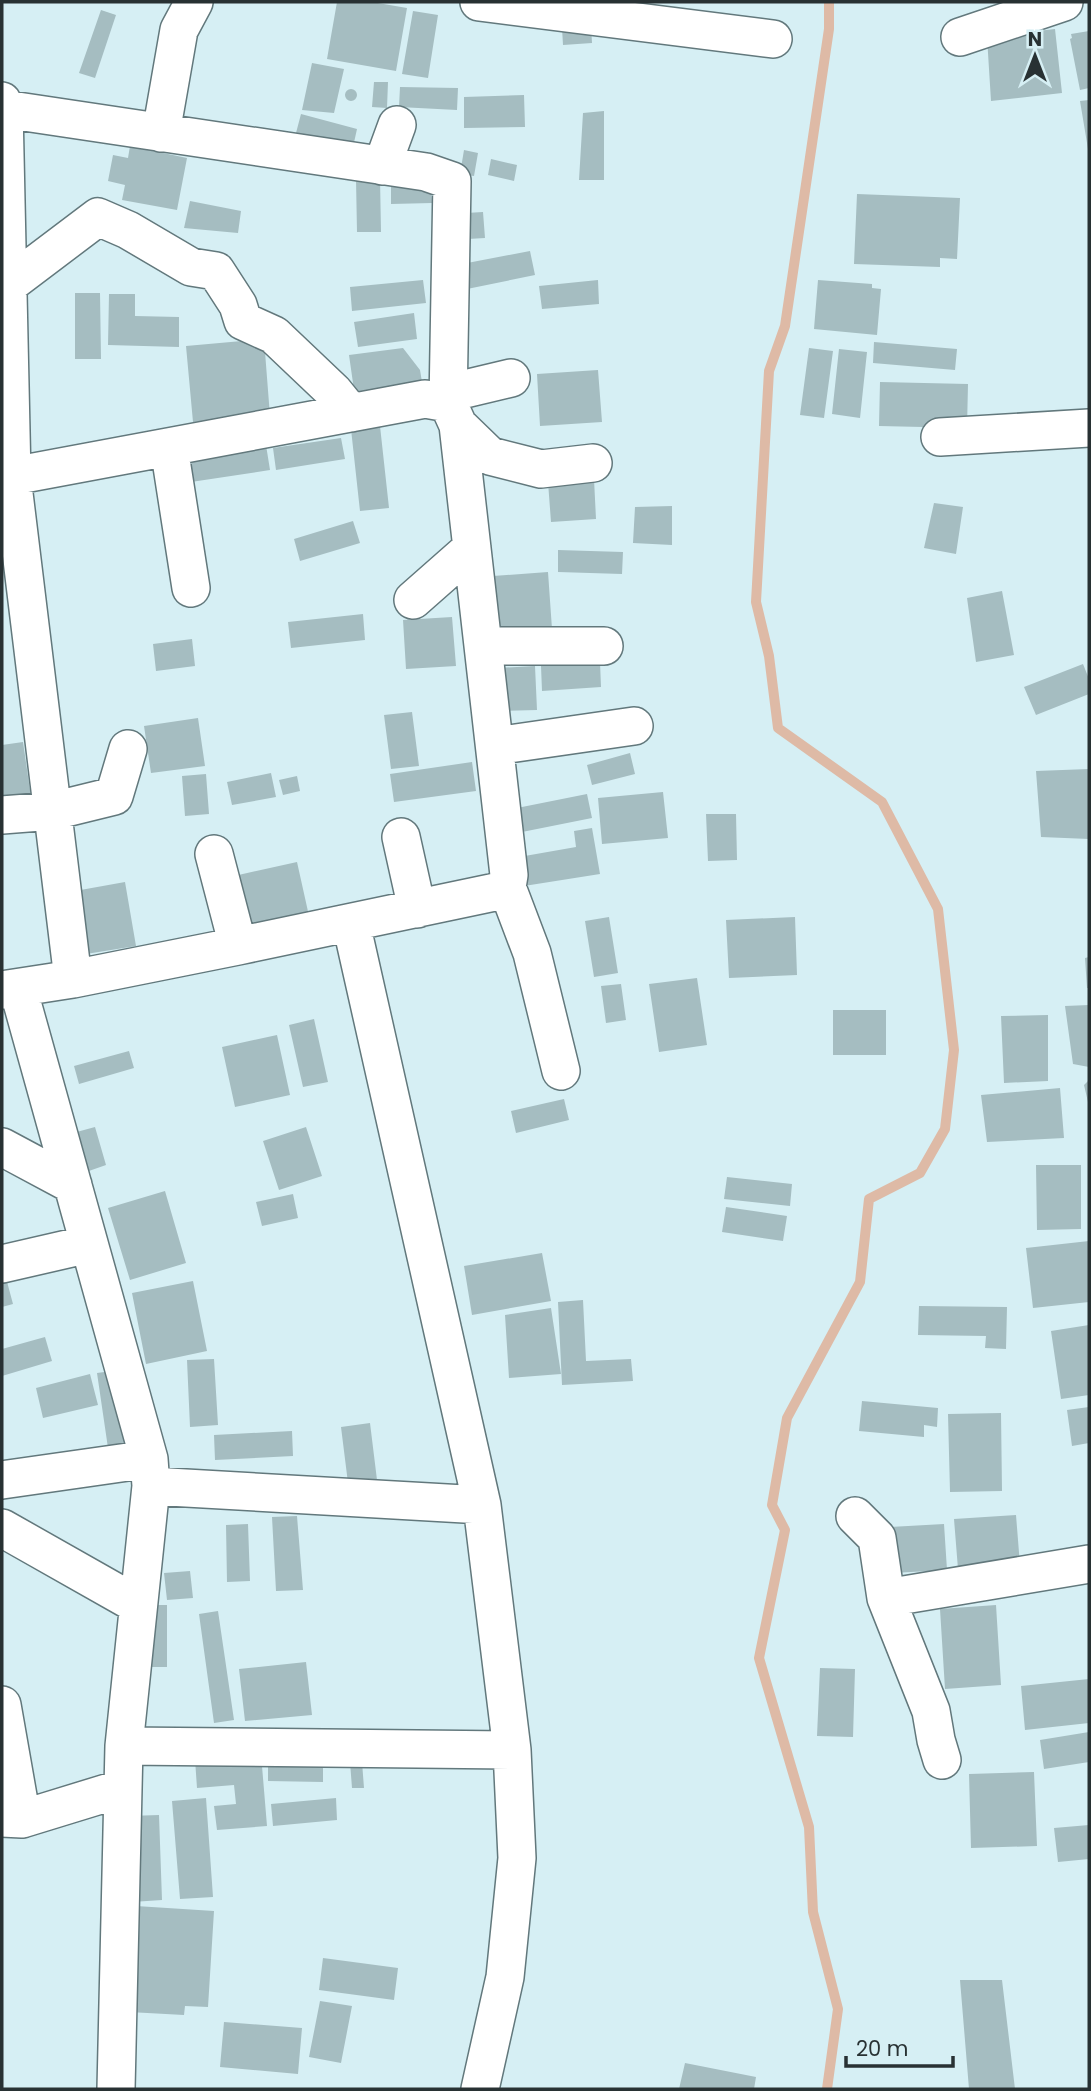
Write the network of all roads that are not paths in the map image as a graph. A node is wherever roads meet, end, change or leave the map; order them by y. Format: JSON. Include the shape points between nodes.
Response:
{"nodes":[{"id":1,"x":194,"y":2,"type":"edge"},
{"id":2,"x":1064,"y":2,"type":"edge"},
{"id":3,"x":495,"y":3,"type":"edge"},
{"id":4,"x":960,"y":37,"type":"dead end"},
{"id":5,"x":773,"y":39,"type":"dead end"},
{"id":6,"x":3,"y":105,"type":"edge"},
{"id":7,"x":397,"y":125,"type":"dead end"},
{"id":8,"x":161,"y":133,"type":"junction"},
{"id":9,"x":382,"y":166,"type":"junction"},
{"id":10,"x":8,"y":285,"type":"junction"},
{"id":11,"x":511,"y":378,"type":"dead end"},
{"id":12,"x":451,"y":407,"type":"junction"},
{"id":13,"x":351,"y":413,"type":"junction"},
{"id":14,"x":1089,"y":428,"type":"edge"},
{"id":15,"x":940,"y":436,"type":"dead end"},
{"id":16,"x":169,"y":447,"type":"junction"},
{"id":17,"x":593,"y":463,"type":"dead end"},
{"id":18,"x":7,"y":478,"type":"edge"},
{"id":19,"x":472,"y":548,"type":"junction"},
{"id":20,"x":191,"y":587,"type":"dead end"},
{"id":21,"x":413,"y":600,"type":"dead end"},
{"id":22,"x":484,"y":646,"type":"junction"},
{"id":23,"x":604,"y":646,"type":"dead end"},
{"id":24,"x":634,"y":726,"type":"dead end"},
{"id":25,"x":495,"y":746,"type":"junction"},
{"id":26,"x":128,"y":749,"type":"dead end"},
{"id":27,"x":53,"y":811,"type":"junction"},
{"id":28,"x":2,"y":815,"type":"edge"},
{"id":29,"x":401,"y":837,"type":"dead end"},
{"id":30,"x":215,"y":854,"type":"dead end"},
{"id":31,"x":507,"y":887,"type":"junction"},
{"id":32,"x":417,"y":909,"type":"junction"},
{"id":33,"x":351,"y":923,"type":"junction"},
{"id":34,"x":238,"y":946,"type":"junction"},
{"id":35,"x":74,"y":979,"type":"junction"},
{"id":36,"x":10,"y":989,"type":"edge"},
{"id":37,"x":561,"y":1071,"type":"dead end"},
{"id":38,"x":2,"y":1147,"type":"edge"},
{"id":39,"x":73,"y":1185,"type":"junction"},
{"id":40,"x":89,"y":1244,"type":"junction"},
{"id":41,"x":2,"y":1264,"type":"edge"},
{"id":42,"x":150,"y":1473,"type":"junction"},
{"id":43,"x":2,"y":1480,"type":"edge"},
{"id":44,"x":482,"y":1505,"type":"junction"},
{"id":45,"x":855,"y":1516,"type":"dead end"},
{"id":46,"x":2,"y":1528,"type":"edge"},
{"id":47,"x":1089,"y":1564,"type":"edge"},
{"id":48,"x":886,"y":1598,"type":"junction"},
{"id":49,"x":138,"y":1605,"type":"junction"},
{"id":50,"x":2,"y":1705,"type":"edge"},
{"id":51,"x":124,"y":1746,"type":"junction"},
{"id":52,"x":512,"y":1750,"type":"junction"},
{"id":53,"x":942,"y":1760,"type":"dead end"},
{"id":54,"x":123,"y":1788,"type":"junction"},
{"id":55,"x":12,"y":1818,"type":"edge"},
{"id":56,"x":116,"y":2089,"type":"edge"},
{"id":57,"x":480,"y":2089,"type":"edge"}],
"edges":[{"from":1,"to":8,"type":"street","via":[[179,30]]},
{"from":2,"to":4,"type":"street"},
{"from":3,"to":5,"type":"street"},
{"from":6,"to":8,"type":"street"},
{"from":6,"to":10,"type":"street"},
{"from":7,"to":9,"type":"street"},
{"from":8,"to":9,"type":"street"},
{"from":9,"to":12,"type":"street","via":[[452,181]]},
{"from":10,"to":13,"type":"street","via":[[98,218],[191,267],[216,271],[243,321],[274,335]]},
{"from":10,"to":18,"type":"street"},
{"from":11,"to":12,"type":"street"},
{"from":12,"to":13,"type":"street","via":[[425,399]]},
{"from":12,"to":17,"type":"street","via":[[490,456],[541,468]]},
{"from":12,"to":19,"type":"street"},
{"from":13,"to":16,"type":"street"},
{"from":14,"to":15,"type":"street"},
{"from":16,"to":18,"type":"street"},
{"from":16,"to":20,"type":"street"},
{"from":18,"to":27,"type":"street"},
{"from":19,"to":21,"type":"street"},
{"from":19,"to":22,"type":"street"},
{"from":22,"to":23,"type":"street"},
{"from":22,"to":25,"type":"street"},
{"from":24,"to":25,"type":"street"},
{"from":25,"to":31,"type":"street"},
{"from":26,"to":27,"type":"street","via":[[114,796]]},
{"from":27,"to":28,"type":"street"},
{"from":27,"to":35,"type":"street"},
{"from":29,"to":32,"type":"street"},
{"from":30,"to":34,"type":"street"},
{"from":31,"to":32,"type":"street"},
{"from":31,"to":37,"type":"street","via":[[532,953]]},
{"from":32,"to":33,"type":"street"},
{"from":33,"to":34,"type":"street"},
{"from":33,"to":44,"type":"street"},
{"from":34,"to":35,"type":"street"},
{"from":35,"to":36,"type":"street"},
{"from":36,"to":39,"type":"street"},
{"from":38,"to":39,"type":"street"},
{"from":39,"to":40,"type":"street"},
{"from":40,"to":41,"type":"street"},
{"from":40,"to":42,"type":"street"},
{"from":42,"to":43,"type":"street"},
{"from":42,"to":44,"type":"street"},
{"from":42,"to":49,"type":"street"},
{"from":44,"to":52,"type":"street"},
{"from":45,"to":48,"type":"street","via":[[877,1538]]},
{"from":46,"to":49,"type":"street"},
{"from":47,"to":48,"type":"street"},
{"from":48,"to":53,"type":"street","via":[[931,1712]]},
{"from":49,"to":51,"type":"street"},
{"from":50,"to":55,"type":"street"},
{"from":51,"to":52,"type":"street"},
{"from":51,"to":54,"type":"street"},
{"from":52,"to":57,"type":"street","via":[[515,1871],[505,1977]]},
{"from":54,"to":55,"type":"street"},
{"from":54,"to":56,"type":"street"}]}
